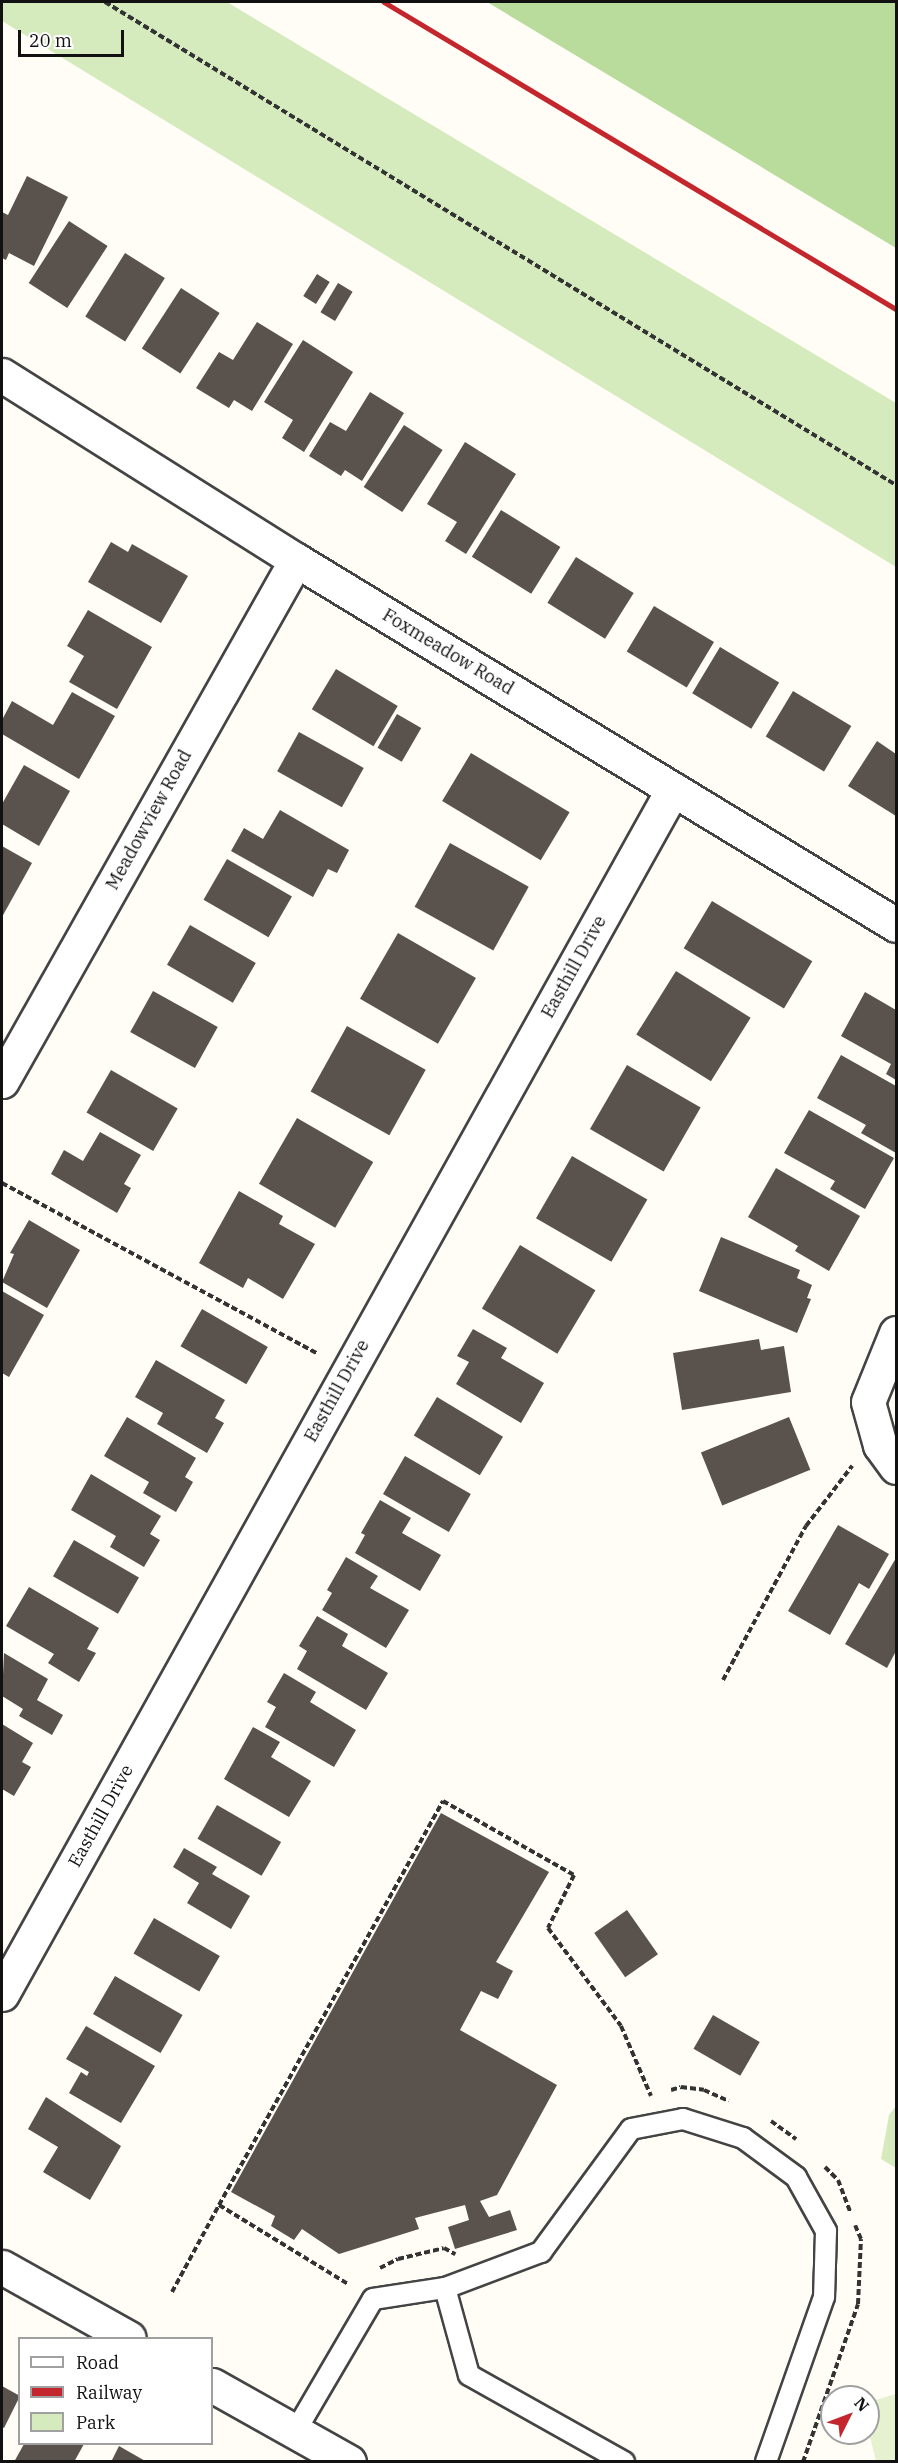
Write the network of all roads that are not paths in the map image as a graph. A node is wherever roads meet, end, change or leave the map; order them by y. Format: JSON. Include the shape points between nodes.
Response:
{"nodes":[{"id":1,"x":2,"y":375,"type":"edge"},
{"id":2,"x":296,"y":560,"type":"junction"},
{"id":3,"x":673,"y":789,"type":"junction"},
{"id":4,"x":897,"y":925,"type":"edge"},
{"id":5,"x":2,"y":1081,"type":"edge"},
{"id":6,"x":897,"y":1333,"type":"edge"},
{"id":7,"x":888,"y":1456,"type":"edge"},
{"id":8,"x":2,"y":1994,"type":"edge"},
{"id":9,"x":2,"y":2267,"type":"edge"},
{"id":10,"x":445,"y":2288,"type":"junction"},
{"id":11,"x":127,"y":2337,"type":"edge"},
{"id":12,"x":213,"y":2386,"type":"edge"},
{"id":13,"x":295,"y":2432,"type":"junction"},
{"id":14,"x":349,"y":2462,"type":"edge"},
{"id":15,"x":624,"y":2462,"type":"edge"},
{"id":16,"x":766,"y":2462,"type":"edge"}],
"edges":[{"from":1,"to":2,"type":"street","name":"Foxmeadow Road"},
{"from":2,"to":3,"type":"street","name":"Foxmeadow Road"},
{"from":2,"to":5,"type":"street","name":"Meadowview Road"},
{"from":3,"to":4,"type":"street","name":"Foxmeadow Road"},
{"from":3,"to":8,"type":"street","name":"Easthill Drive"},
{"from":6,"to":7,"type":"street","via":[[868,1402]]},
{"from":9,"to":11,"type":"street"},
{"from":10,"to":13,"type":"lane","via":[[374,2299]]},
{"from":10,"to":15,"type":"lane","via":[[470,2375]]},
{"from":10,"to":16,"type":"lane","via":[[541,2252],[631,2128],[682,2119],[743,2138],[796,2176],[826,2231],[824,2297]]},
{"from":12,"to":13,"type":"street"},
{"from":13,"to":14,"type":"street"}]}
